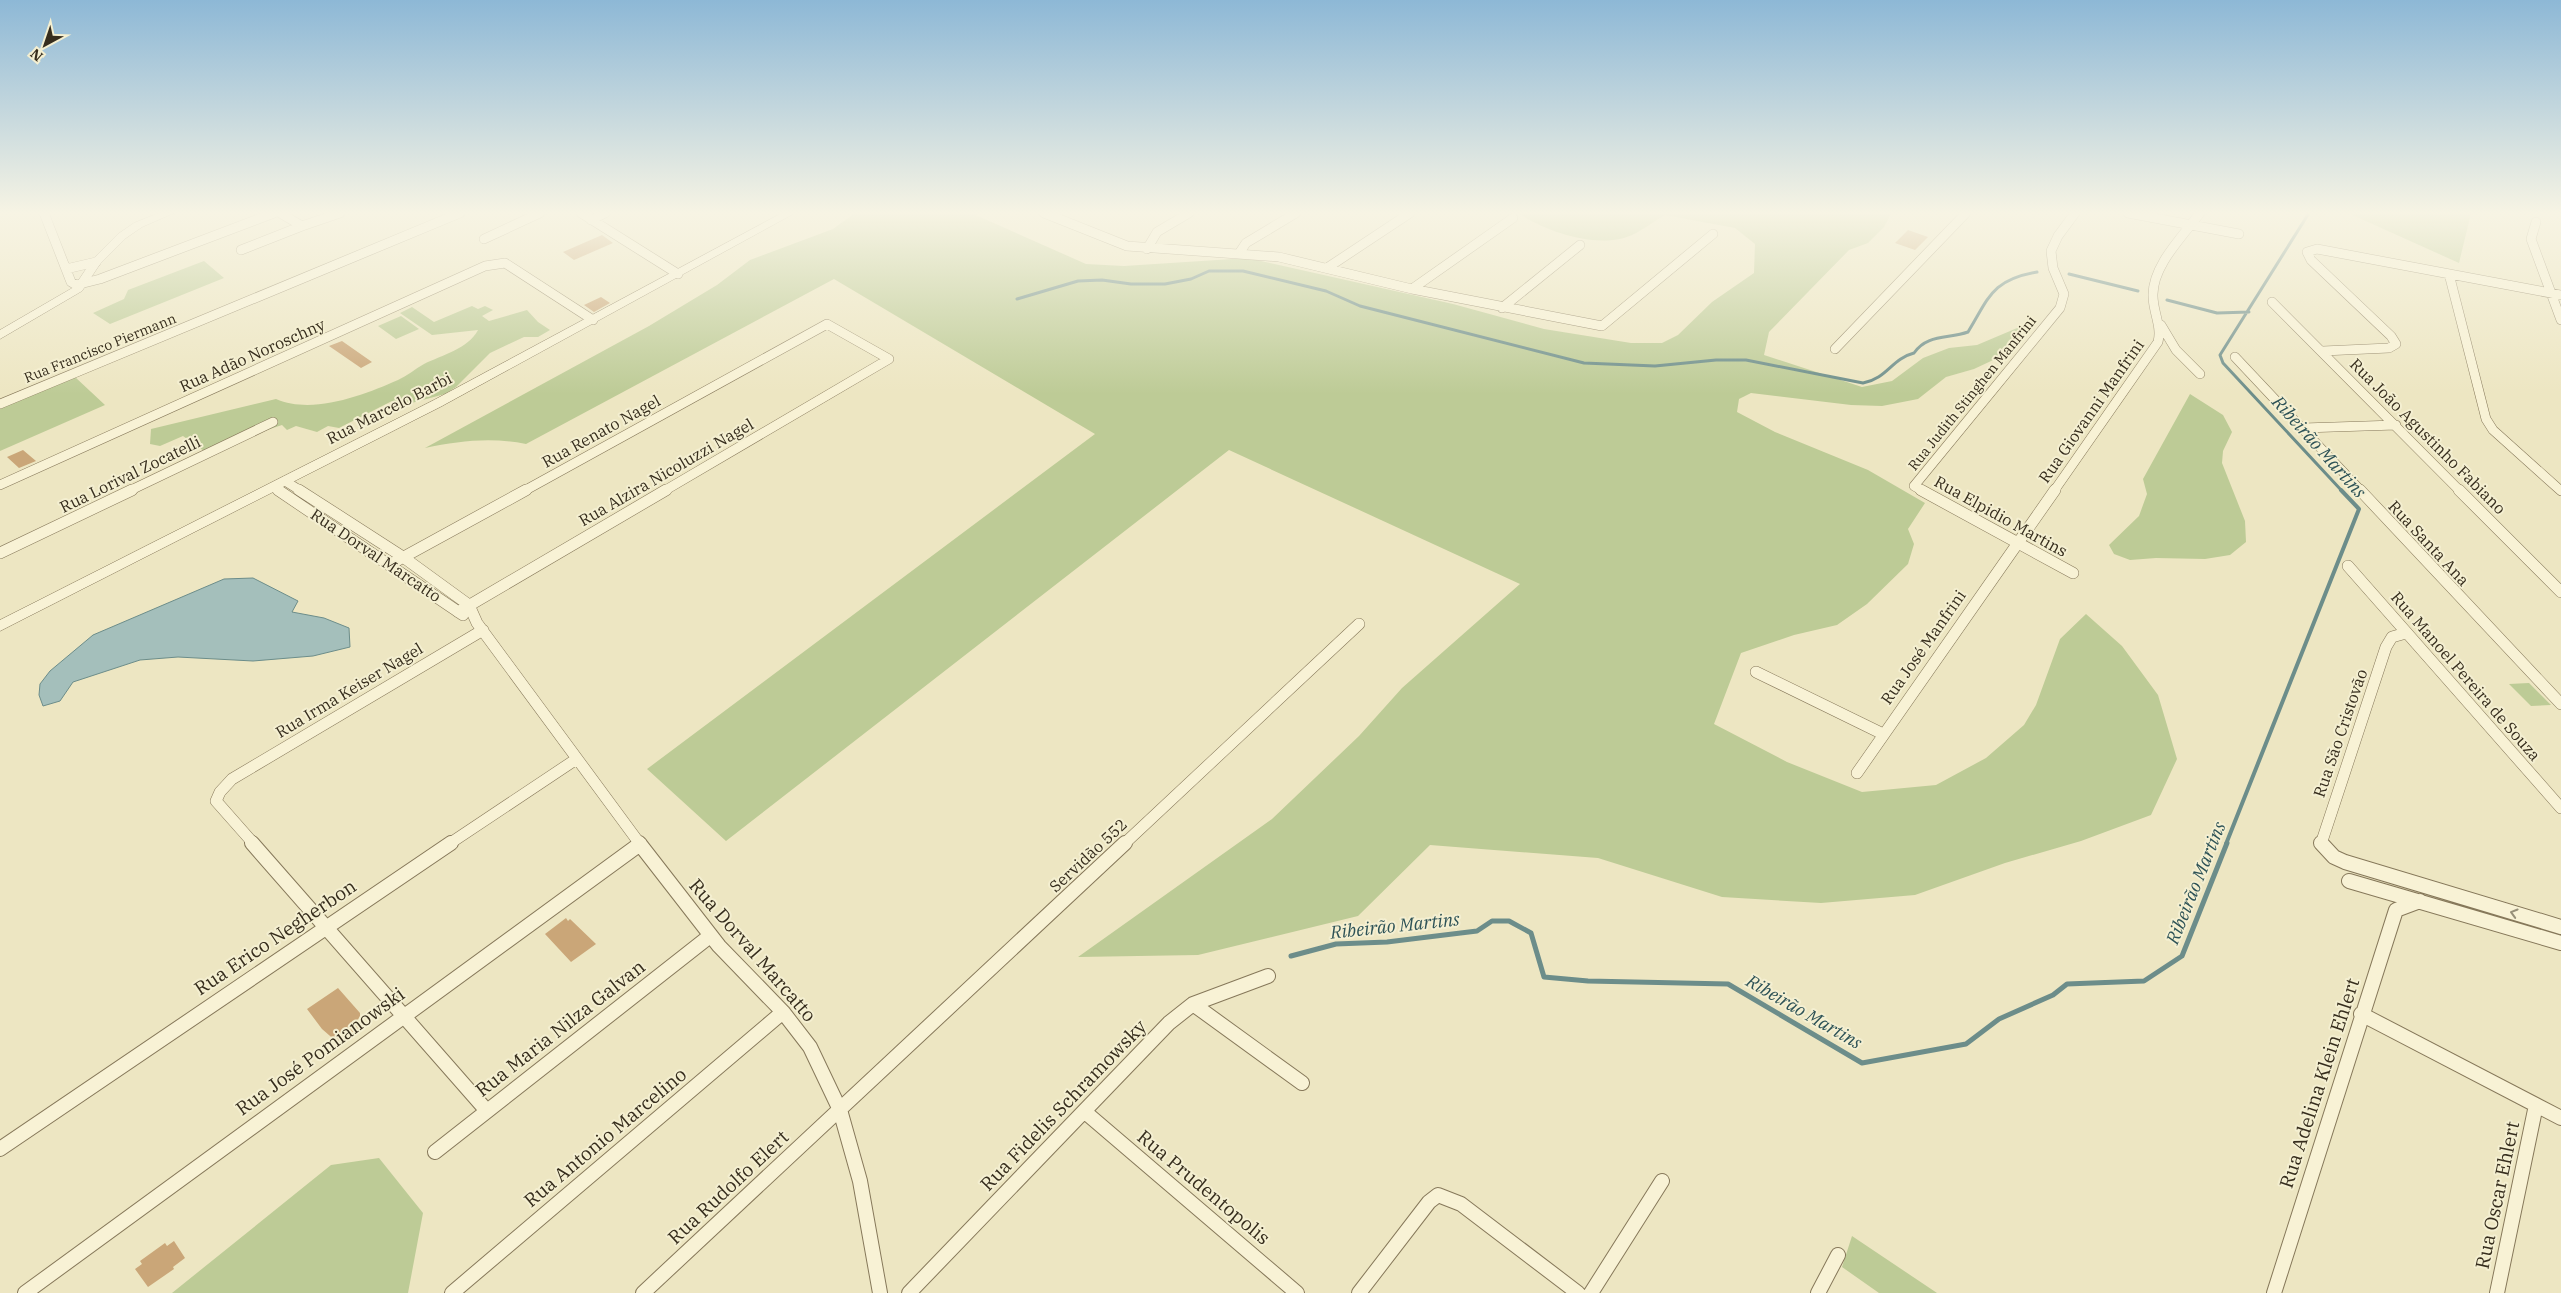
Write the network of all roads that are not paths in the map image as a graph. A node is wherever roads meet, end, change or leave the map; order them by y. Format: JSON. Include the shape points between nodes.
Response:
{"nodes":[{"id":1,"x":68,"y":273,"type":"edge"},
{"id":2,"x":89,"y":273,"type":"edge"},
{"id":3,"x":113,"y":273,"type":"edge"},
{"id":4,"x":315,"y":273,"type":"edge"},
{"id":5,"x":468,"y":273,"type":"edge"},
{"id":6,"x":521,"y":273,"type":"edge"},
{"id":7,"x":1349,"y":273,"type":"edge"},
{"id":8,"x":1434,"y":273,"type":"edge"},
{"id":9,"x":1545,"y":273,"type":"edge"},
{"id":10,"x":1666,"y":273,"type":"edge"},
{"id":11,"x":1908,"y":273,"type":"edge"},
{"id":12,"x":2055,"y":273,"type":"edge"},
{"id":13,"x":2160,"y":273,"type":"edge"},
{"id":14,"x":2324,"y":273,"type":"edge"},
{"id":15,"x":2446,"y":273,"type":"edge"},
{"id":16,"x":2547,"y":273,"type":"edge"},
{"id":17,"x":678,"y":274,"type":"edge"},
{"id":18,"x":2449,"y":274,"type":"junction"},
{"id":19,"x":82,"y":285,"type":"junction"},
{"id":20,"x":1412,"y":289,"type":"junction"},
{"id":21,"x":2556,"y":294,"type":"edge"},
{"id":22,"x":2272,"y":302,"type":"dead end"},
{"id":23,"x":1502,"y":308,"type":"junction"},
{"id":24,"x":593,"y":320,"type":"junction"},
{"id":25,"x":2561,"y":320,"type":"edge"},
{"id":26,"x":827,"y":324,"type":"joint"},
{"id":27,"x":2160,"y":325,"type":"junction"},
{"id":28,"x":0,"y":335,"type":"edge"},
{"id":29,"x":1835,"y":349,"type":"dead end"},
{"id":30,"x":2323,"y":351,"type":"junction"},
{"id":31,"x":2235,"y":357,"type":"dead end"},
{"id":32,"x":2200,"y":374,"type":"dead end"},
{"id":33,"x":0,"y":404,"type":"edge"},
{"id":34,"x":273,"y":422,"type":"dead end"},
{"id":35,"x":2396,"y":425,"type":"junction"},
{"id":36,"x":2303,"y":428,"type":"junction"},
{"id":37,"x":279,"y":484,"type":"junction"},
{"id":38,"x":0,"y":485,"type":"edge"},
{"id":39,"x":1914,"y":486,"type":"joint"},
{"id":40,"x":2561,"y":491,"type":"edge"},
{"id":41,"x":2017,"y":541,"type":"junction"},
{"id":42,"x":0,"y":553,"type":"edge"},
{"id":43,"x":403,"y":557,"type":"junction"},
{"id":44,"x":391,"y":564,"type":"junction"},
{"id":45,"x":2348,"y":566,"type":"dead end"},
{"id":46,"x":2074,"y":573,"type":"dead end"},
{"id":47,"x":2561,"y":592,"type":"edge"},
{"id":48,"x":469,"y":605,"type":"junction"},
{"id":49,"x":458,"y":612,"type":"junction"},
{"id":50,"x":1359,"y":624,"type":"dead end"},
{"id":51,"x":0,"y":626,"type":"edge"},
{"id":52,"x":480,"y":627,"type":"junction"},
{"id":53,"x":2406,"y":633,"type":"junction"},
{"id":54,"x":1756,"y":672,"type":"dead end"},
{"id":55,"x":2561,"y":704,"type":"edge"},
{"id":56,"x":1883,"y":734,"type":"junction"},
{"id":57,"x":575,"y":760,"type":"junction"},
{"id":58,"x":1857,"y":773,"type":"dead end"},
{"id":59,"x":2561,"y":808,"type":"edge"},
{"id":60,"x":640,"y":844,"type":"junction"},
{"id":61,"x":2349,"y":880,"type":"dead end"},
{"id":62,"x":2417,"y":885,"type":"junction"},
{"id":63,"x":2420,"y":901,"type":"junction"},
{"id":64,"x":326,"y":926,"type":"junction"},
{"id":65,"x":2561,"y":927,"type":"edge"},
{"id":66,"x":710,"y":936,"type":"junction"},
{"id":67,"x":2561,"y":943,"type":"edge"},
{"id":68,"x":1268,"y":976,"type":"dead end"},
{"id":69,"x":1193,"y":1004,"type":"junction"},
{"id":70,"x":783,"y":1012,"type":"junction"},
{"id":71,"x":2361,"y":1014,"type":"junction"},
{"id":72,"x":403,"y":1015,"type":"junction"},
{"id":73,"x":1302,"y":1083,"type":"dead end"},
{"id":74,"x":2536,"y":1105,"type":"junction"},
{"id":75,"x":840,"y":1110,"type":"junction"},
{"id":76,"x":487,"y":1111,"type":"junction"},
{"id":77,"x":1085,"y":1112,"type":"junction"},
{"id":78,"x":2561,"y":1118,"type":"edge"},
{"id":79,"x":0,"y":1149,"type":"edge"},
{"id":80,"x":435,"y":1152,"type":"dead end"},
{"id":81,"x":1662,"y":1181,"type":"dead end"},
{"id":82,"x":1838,"y":1255,"type":"dead end"},
{"id":83,"x":25,"y":1293,"type":"edge"},
{"id":84,"x":452,"y":1293,"type":"edge"},
{"id":85,"x":643,"y":1293,"type":"edge"},
{"id":86,"x":880,"y":1293,"type":"edge"},
{"id":87,"x":909,"y":1293,"type":"edge"},
{"id":88,"x":1297,"y":1293,"type":"edge"},
{"id":89,"x":1359,"y":1293,"type":"edge"},
{"id":90,"x":1578,"y":1293,"type":"edge"},
{"id":91,"x":1591,"y":1293,"type":"edge"},
{"id":92,"x":1818,"y":1293,"type":"edge"},
{"id":93,"x":2274,"y":1293,"type":"edge"},
{"id":94,"x":2497,"y":1293,"type":"edge"}],
"edges":[{"from":1,"to":19,"type":"street","via":[[72,283]]},
{"from":2,"to":19,"type":"street"},
{"from":3,"to":19,"type":"street"},
{"from":4,"to":33,"type":"street","name":"Rua Francisco Piermann"},
{"from":5,"to":38,"type":"street","name":"Rua Adão Noroschny"},
{"from":6,"to":24,"type":"street","name":"Rua Adão Noroschny"},
{"from":7,"to":20,"type":"street"},
{"from":8,"to":20,"type":"street"},
{"from":9,"to":23,"type":"street"},
{"from":10,"to":23,"type":"street","via":[[1602,326]]},
{"from":11,"to":29,"type":"street"},
{"from":12,"to":39,"type":"street","name":"Rua Judith Stinghen Manfrini","via":[[2064,294],[2060,308]]},
{"from":13,"to":27,"type":"street","via":[[2156,279],[2154,302]]},
{"from":14,"to":30,"type":"street","via":[[2396,344],[2389,348]]},
{"from":15,"to":18,"type":"street"},
{"from":16,"to":21,"type":"street"},
{"from":17,"to":24,"type":"street","name":"Rua Marcelo Barbi"},
{"from":18,"to":21,"type":"street"},
{"from":18,"to":40,"type":"street","via":[[2486,419],[2493,430]]},
{"from":19,"to":28,"type":"street"},
{"from":20,"to":23,"type":"street"},
{"from":21,"to":25,"type":"street"},
{"from":22,"to":30,"type":"street","name":"Rua João Agustinho Fabiano"},
{"from":24,"to":37,"type":"street","name":"Rua Marcelo Barbi"},
{"from":26,"to":43,"type":"street","name":"Rua Renato Nagel"},
{"from":26,"to":48,"type":"street","name":"Rua Alzira Nicoluzzi Nagel","via":[[889,358]]},
{"from":27,"to":32,"type":"street","via":[[2176,350]]},
{"from":27,"to":41,"type":"street","name":"Rua Giovanni Manfrini","via":[[2160,336],[2150,353]]},
{"from":30,"to":35,"type":"street","name":"Rua João Agustinho Fabiano"},
{"from":31,"to":36,"type":"street","name":"Rua Santa Ana"},
{"from":34,"to":42,"type":"street","name":"Rua Lorival Zocatelli"},
{"from":35,"to":36,"type":"street"},
{"from":35,"to":47,"type":"street","name":"Rua João Agustinho Fabiano"},
{"from":36,"to":55,"type":"street","name":"Rua Santa Ana"},
{"from":37,"to":43,"type":"street","name":"Rua Dorval Marcatto"},
{"from":37,"to":44,"type":"street","name":"Rua Dorval Marcatto"},
{"from":37,"to":51,"type":"street","name":"Rua Marcelo Barbi"},
{"from":39,"to":41,"type":"street","name":"Rua Elpidio Martins"},
{"from":41,"to":46,"type":"street","name":"Rua Elpidio Martins"},
{"from":41,"to":56,"type":"street","name":"Rua José Manfrini"},
{"from":43,"to":44,"type":"street","name":"Rua Renato Nagel"},
{"from":43,"to":48,"type":"street","name":"Rua Dorval Marcatto"},
{"from":44,"to":49,"type":"street","name":"Rua Dorval Marcatto"},
{"from":45,"to":53,"type":"street","name":"Rua Manoel Pereira de Souza"},
{"from":48,"to":49,"type":"street","name":"Rua Alzira Nicoluzzi Nagel"},
{"from":48,"to":52,"type":"street","name":"Rua Dorval Marcatto"},
{"from":49,"to":52,"type":"street","name":"Rua Dorval Marcatto"},
{"from":50,"to":75,"type":"street","name":"Servidão 552"},
{"from":52,"to":57,"type":"street","name":"Rua Dorval Marcatto"},
{"from":52,"to":64,"type":"street","name":"Rua Irma Keiser Nagel","via":[[232,779],[220,792],[216,801]]},
{"from":53,"to":59,"type":"street","name":"Rua Manoel Pereira de Souza"},
{"from":53,"to":62,"type":"street","name":"Rua São Cristovão","via":[[2392,637],[2386,647],[2321,840],[2327,853],[2345,862]]},
{"from":54,"to":56,"type":"street"},
{"from":56,"to":58,"type":"street","name":"Rua José Manfrini"},
{"from":57,"to":60,"type":"street","name":"Rua Dorval Marcatto"},
{"from":57,"to":64,"type":"street","name":"Rua Erico Negherbon"},
{"from":60,"to":66,"type":"street","name":"Rua Dorval Marcatto"},
{"from":60,"to":72,"type":"street","name":"Rua José Pomianowski"},
{"from":61,"to":63,"type":"street"},
{"from":62,"to":63,"type":"street"},
{"from":65,"to":62,"type":"street","one_way":true},
{"from":63,"to":67,"type":"street"},
{"from":63,"to":71,"type":"street","name":"Rua Adelina Klein Ehlert","via":[[2396,910]]},
{"from":64,"to":72,"type":"street"},
{"from":64,"to":79,"type":"street","name":"Rua Erico Negherbon"},
{"from":66,"to":70,"type":"street","name":"Rua Dorval Marcatto"},
{"from":66,"to":76,"type":"street","name":"Rua Maria Nilza Galvan"},
{"from":68,"to":69,"type":"street","name":"Rua Fidelis Schramowsky"},
{"from":69,"to":73,"type":"street"},
{"from":69,"to":77,"type":"street","name":"Rua Fidelis Schramowsky","via":[[1169,1023]]},
{"from":70,"to":75,"type":"street","name":"Rua Dorval Marcatto","via":[[810,1047]]},
{"from":70,"to":84,"type":"street","name":"Rua Antonio Marcelino"},
{"from":71,"to":74,"type":"street"},
{"from":71,"to":93,"type":"street","name":"Rua Adelina Klein Ehlert"},
{"from":72,"to":76,"type":"street"},
{"from":72,"to":83,"type":"street","name":"Rua José Pomianowski"},
{"from":74,"to":78,"type":"street"},
{"from":74,"to":94,"type":"street","name":"Rua Oscar Ehlert"},
{"from":75,"to":85,"type":"street","name":"Rua Rudolfo Elert"},
{"from":75,"to":86,"type":"street","name":"Rua Dorval Marcatto","via":[[860,1181]]},
{"from":76,"to":80,"type":"street","name":"Rua Maria Nilza Galvan"},
{"from":77,"to":87,"type":"street","name":"Rua Fidelis Schramowsky"},
{"from":77,"to":88,"type":"street","name":"Rua Prudentopolis"},
{"from":81,"to":91,"type":"street"},
{"from":82,"to":92,"type":"street"},
{"from":89,"to":90,"type":"street","via":[[1429,1202],[1438,1195],[1462,1204]]}]}
